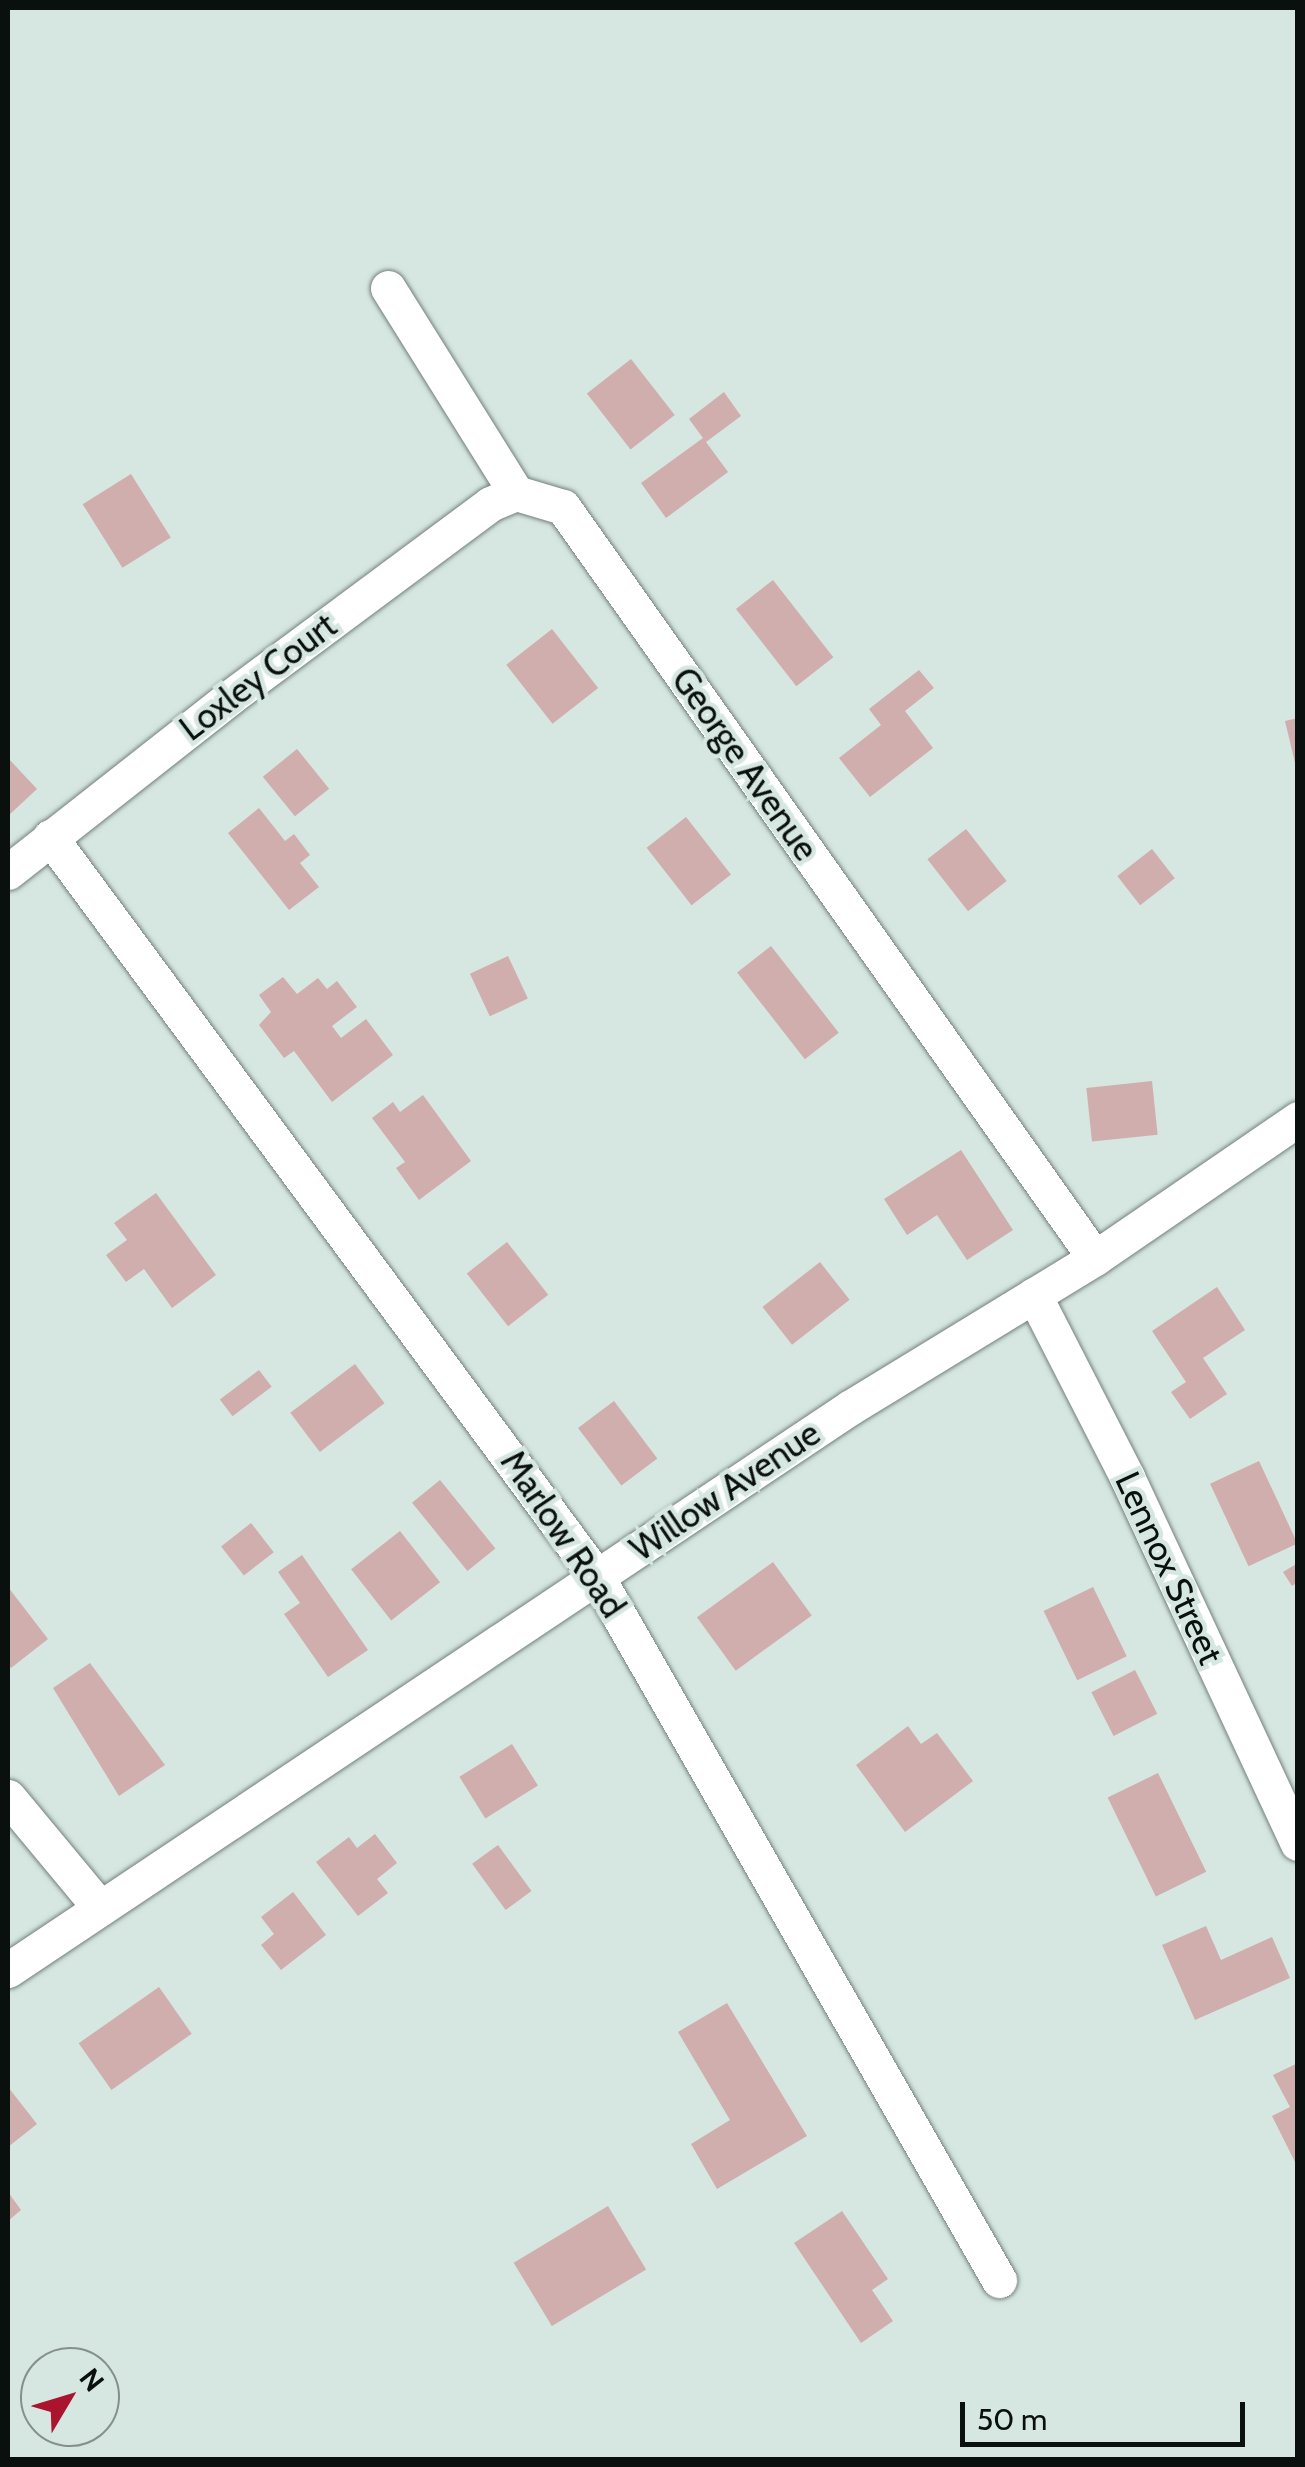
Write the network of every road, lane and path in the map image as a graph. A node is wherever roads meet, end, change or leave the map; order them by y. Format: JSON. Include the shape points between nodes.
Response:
{"nodes":[{"id":1,"x":388,"y":288,"type":"dead end"},
{"id":2,"x":516,"y":493,"type":"junction"},
{"id":3,"x":50,"y":838,"type":"junction"},
{"id":4,"x":8,"y":872,"type":"edge"},
{"id":5,"x":1298,"y":1119,"type":"edge"},
{"id":6,"x":1094,"y":1258,"type":"junction"},
{"id":7,"x":1034,"y":1296,"type":"junction"},
{"id":8,"x":597,"y":1576,"type":"junction"},
{"id":9,"x":8,"y":1797,"type":"edge"},
{"id":10,"x":1298,"y":1843,"type":"edge"},
{"id":11,"x":100,"y":1908,"type":"junction"},
{"id":12,"x":8,"y":1970,"type":"edge"},
{"id":13,"x":999,"y":2280,"type":"dead end"}],
"edges":[{"from":1,"to":2,"type":"street"},
{"from":2,"to":3,"type":"street","name":"Loxley Court","via":[[490,504]]},
{"from":2,"to":6,"type":"street","name":"George Avenue","via":[[563,507]]},
{"from":3,"to":4,"type":"street","name":"Loxley Court"},
{"from":3,"to":8,"type":"street","name":"Marlow Road"},
{"from":5,"to":6,"type":"street","name":"Willow Avenue"},
{"from":6,"to":7,"type":"street","name":"Willow Avenue"},
{"from":7,"to":8,"type":"street","name":"Willow Avenue","via":[[851,1407]]},
{"from":7,"to":10,"type":"street","name":"Lennox Street","via":[[1127,1477]]},
{"from":8,"to":11,"type":"street","name":"Willow Avenue"},
{"from":8,"to":13,"type":"street","name":"Marlow Road"},
{"from":9,"to":11,"type":"street"},
{"from":11,"to":12,"type":"street","name":"Willow Avenue"}]}
